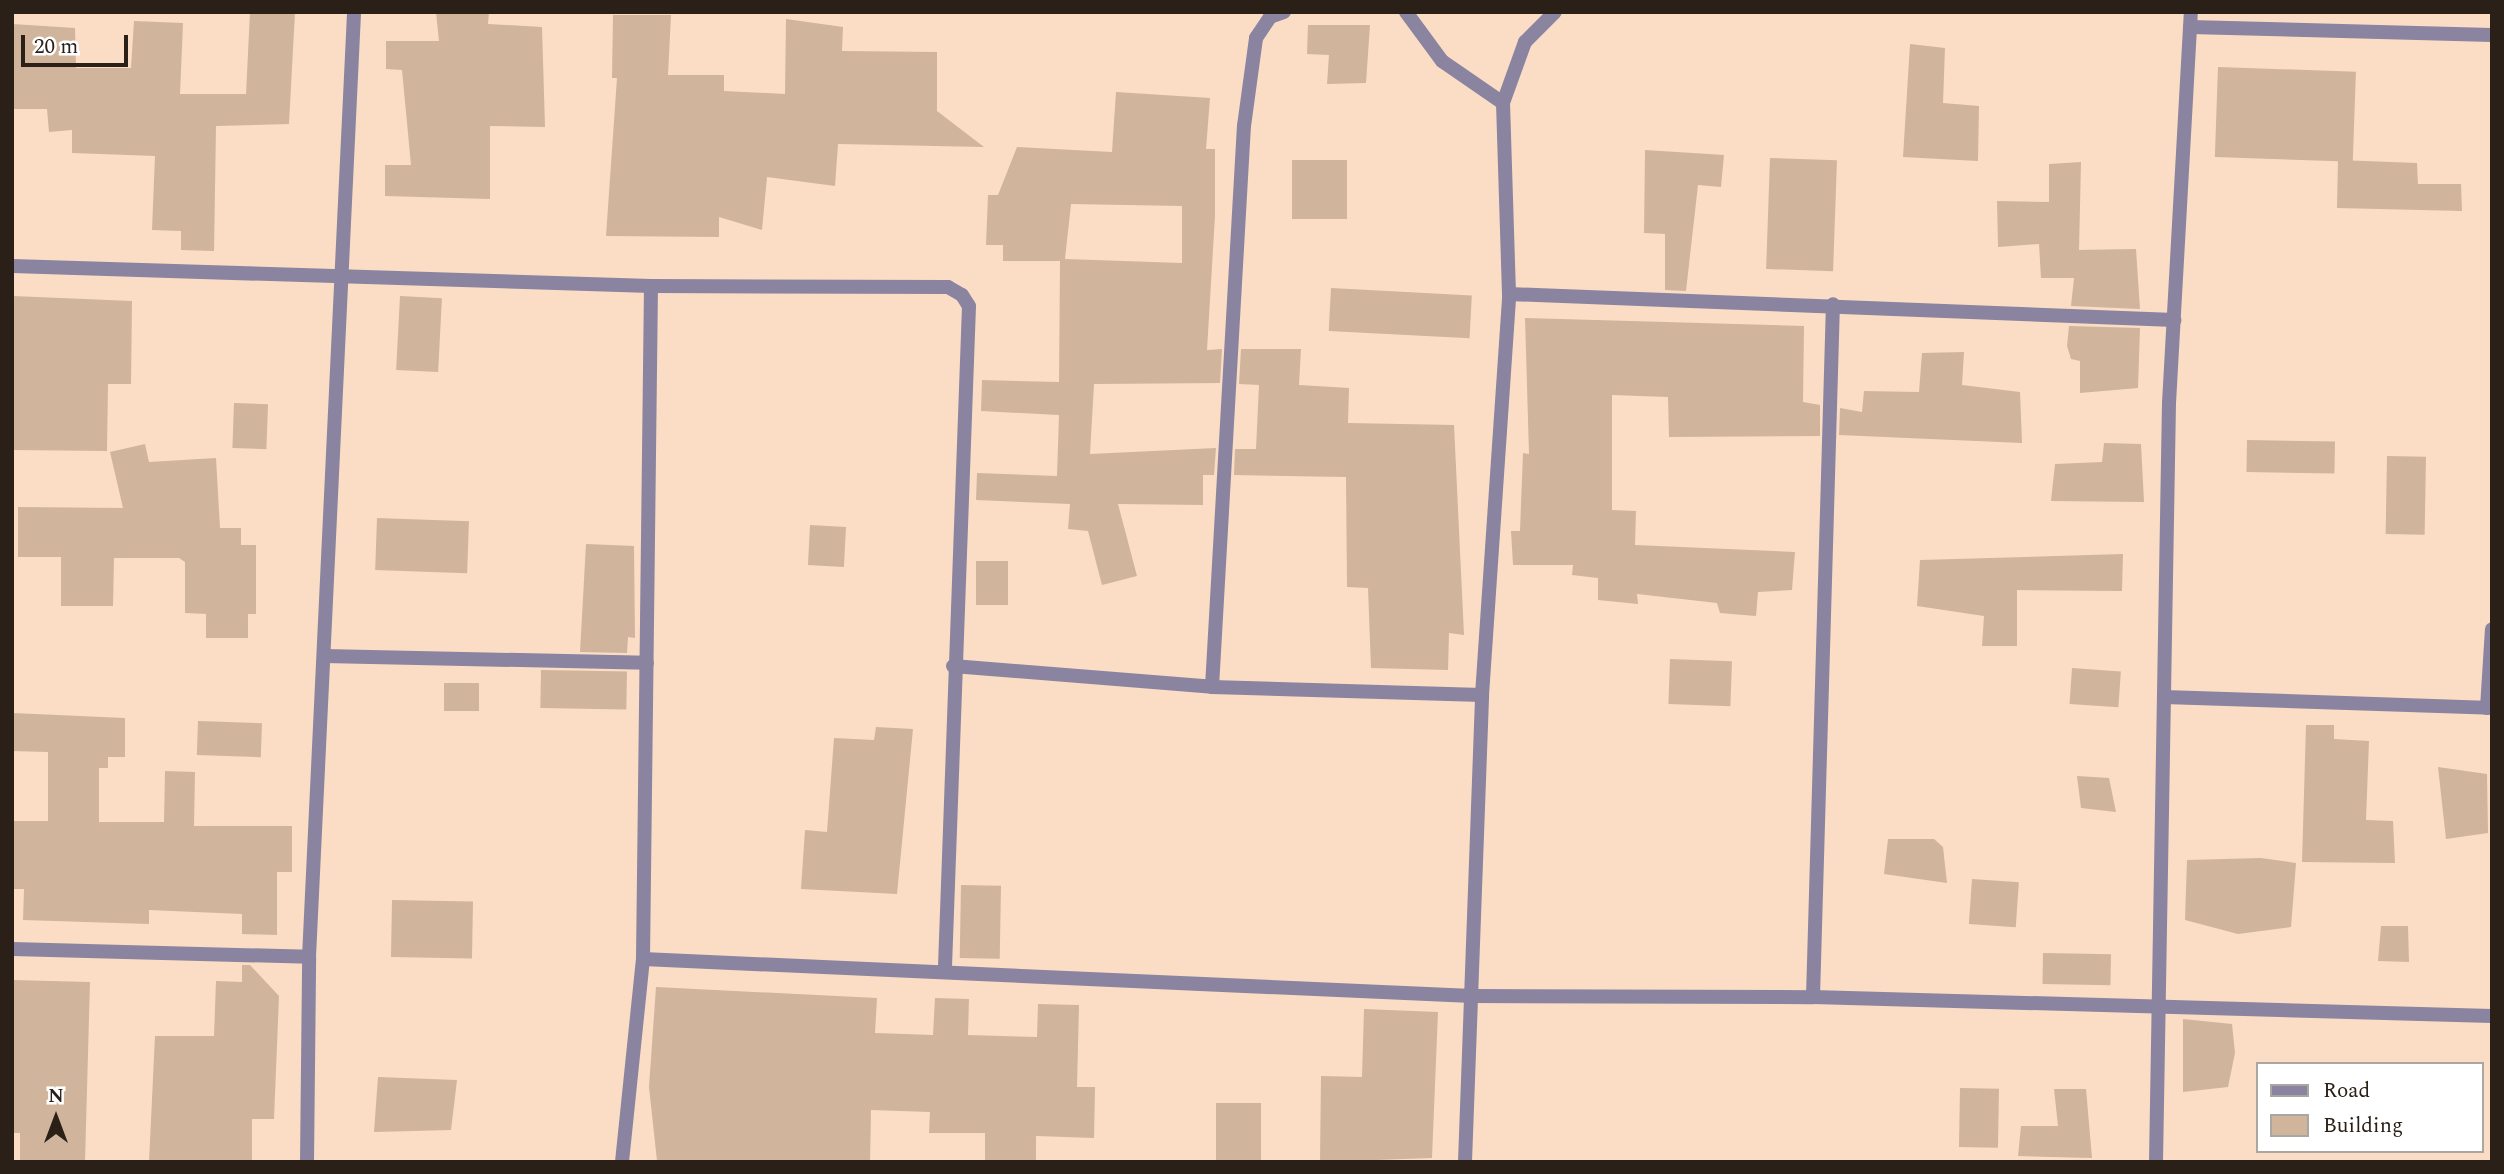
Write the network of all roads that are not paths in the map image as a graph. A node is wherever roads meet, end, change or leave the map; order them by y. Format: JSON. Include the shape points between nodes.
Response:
{"nodes":[{"id":1,"x":354,"y":12,"type":"edge"},
{"id":2,"x":1284,"y":12,"type":"edge"},
{"id":3,"x":1406,"y":12,"type":"edge"},
{"id":4,"x":1555,"y":12,"type":"edge"},
{"id":5,"x":2191,"y":20,"type":"edge"},
{"id":6,"x":2492,"y":35,"type":"edge"},
{"id":7,"x":1503,"y":103,"type":"junction"},
{"id":8,"x":12,"y":266,"type":"edge"},
{"id":9,"x":341,"y":274,"type":"junction"},
{"id":10,"x":651,"y":286,"type":"junction"},
{"id":11,"x":1509,"y":294,"type":"junction"},
{"id":12,"x":1833,"y":303,"type":"junction"},
{"id":13,"x":2174,"y":320,"type":"junction"},
{"id":14,"x":2492,"y":629,"type":"edge"},
{"id":15,"x":324,"y":656,"type":"junction"},
{"id":16,"x":647,"y":663,"type":"junction"},
{"id":17,"x":953,"y":666,"type":"junction"},
{"id":18,"x":1212,"y":687,"type":"junction"},
{"id":19,"x":1482,"y":695,"type":"junction"},
{"id":20,"x":2164,"y":697,"type":"junction"},
{"id":21,"x":2490,"y":708,"type":"edge"},
{"id":22,"x":12,"y":950,"type":"edge"},
{"id":23,"x":309,"y":957,"type":"junction"},
{"id":24,"x":643,"y":959,"type":"junction"},
{"id":25,"x":946,"y":968,"type":"junction"},
{"id":26,"x":1472,"y":996,"type":"junction"},
{"id":27,"x":1813,"y":997,"type":"junction"},
{"id":28,"x":2159,"y":1008,"type":"junction"},
{"id":29,"x":2492,"y":1016,"type":"edge"},
{"id":30,"x":307,"y":1162,"type":"edge"},
{"id":31,"x":622,"y":1162,"type":"edge"},
{"id":32,"x":1465,"y":1162,"type":"edge"},
{"id":33,"x":2156,"y":1162,"type":"edge"}],
"edges":[{"from":1,"to":9,"type":"street"},
{"from":2,"to":18,"type":"street","via":[[1270,17],[1256,38],[1244,126]]},
{"from":3,"to":7,"type":"street","via":[[1442,61]]},
{"from":4,"to":7,"type":"street","via":[[1525,42]]},
{"from":5,"to":6,"type":"street"},
{"from":5,"to":13,"type":"street"},
{"from":7,"to":11,"type":"street"},
{"from":8,"to":9,"type":"street"},
{"from":9,"to":10,"type":"street"},
{"from":9,"to":15,"type":"street"},
{"from":10,"to":16,"type":"street"},
{"from":10,"to":17,"type":"street","via":[[948,287],[962,295],[969,306]]},
{"from":11,"to":12,"type":"street"},
{"from":11,"to":19,"type":"street"},
{"from":12,"to":13,"type":"street"},
{"from":12,"to":27,"type":"street"},
{"from":13,"to":20,"type":"street"},
{"from":14,"to":21,"type":"street"},
{"from":15,"to":16,"type":"street"},
{"from":15,"to":23,"type":"street"},
{"from":16,"to":24,"type":"street"},
{"from":17,"to":18,"type":"street"},
{"from":17,"to":25,"type":"street"},
{"from":18,"to":19,"type":"street"},
{"from":19,"to":26,"type":"street"},
{"from":20,"to":21,"type":"street"},
{"from":20,"to":28,"type":"street"},
{"from":22,"to":23,"type":"street"},
{"from":23,"to":30,"type":"street"},
{"from":24,"to":25,"type":"street"},
{"from":24,"to":31,"type":"street"},
{"from":25,"to":26,"type":"street"},
{"from":26,"to":27,"type":"street"},
{"from":26,"to":32,"type":"street"},
{"from":27,"to":28,"type":"street"},
{"from":28,"to":29,"type":"street"},
{"from":28,"to":33,"type":"street"}]}
